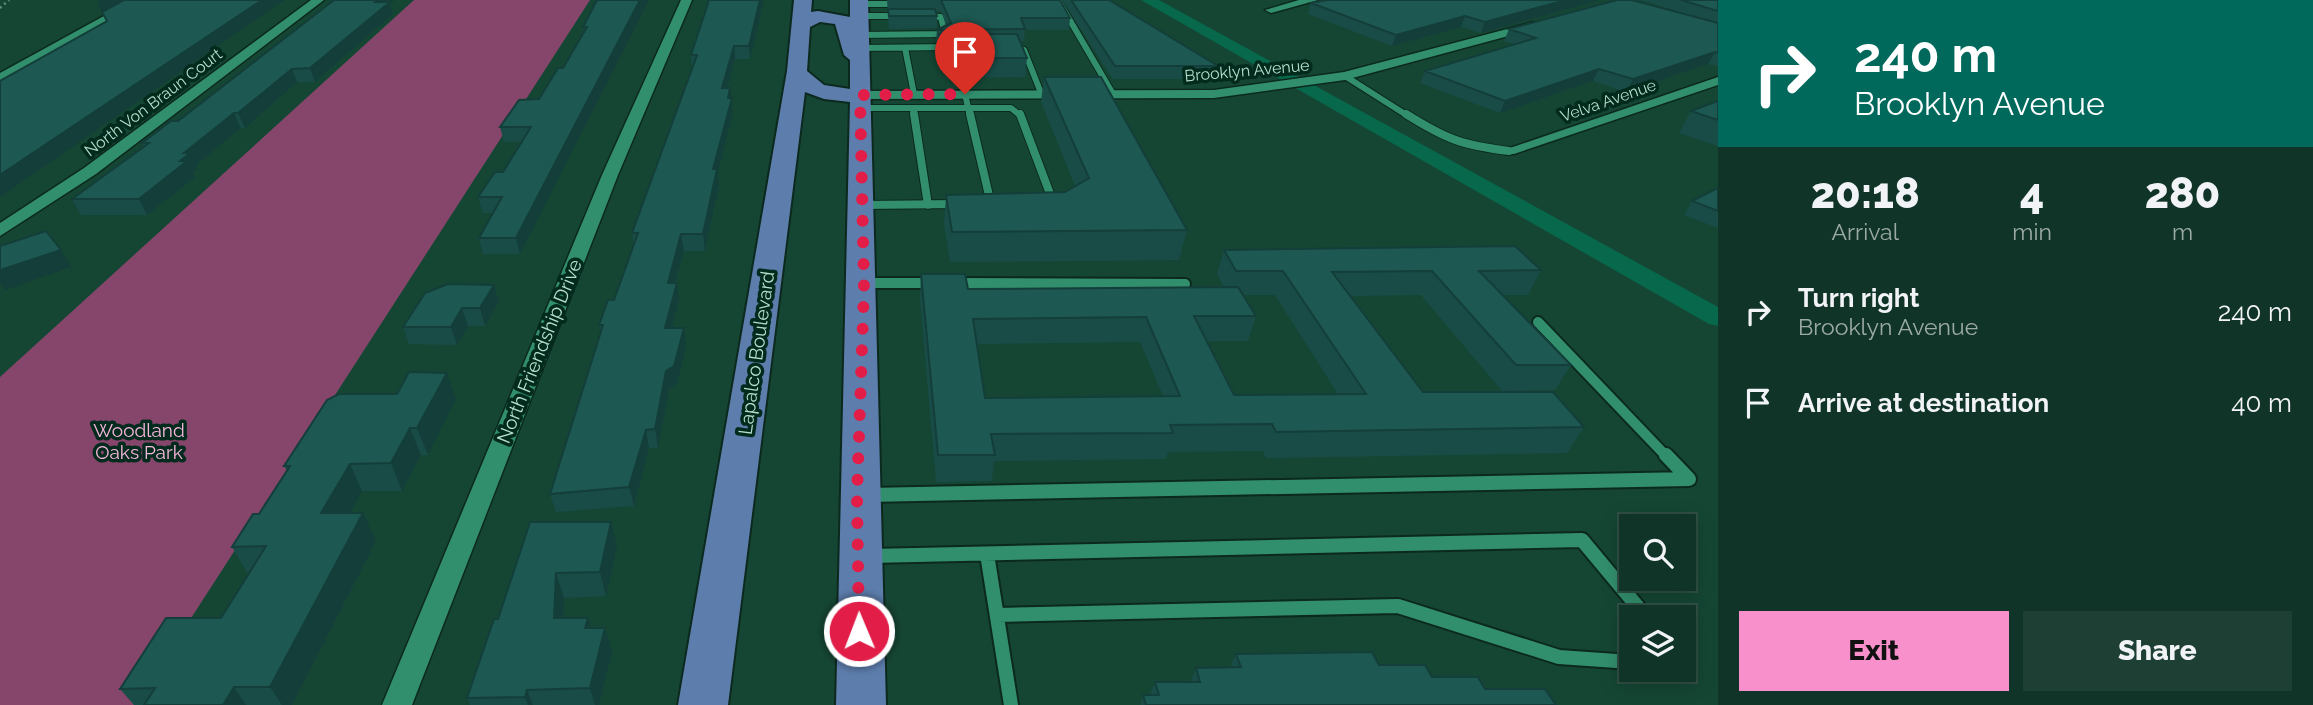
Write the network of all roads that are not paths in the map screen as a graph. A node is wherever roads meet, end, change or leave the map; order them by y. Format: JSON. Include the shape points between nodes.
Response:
{"nodes":[{"id":1,"x":141,"y":0,"type":"edge"},
{"id":2,"x":318,"y":0,"type":"edge"},
{"id":3,"x":687,"y":0,"type":"edge"},
{"id":4,"x":1058,"y":0,"type":"edge"},
{"id":5,"x":1312,"y":0,"type":"edge"},
{"id":6,"x":909,"y":4,"type":"dead end"},
{"id":7,"x":803,"y":8,"type":"edge"},
{"id":8,"x":1271,"y":10,"type":"dead end"},
{"id":9,"x":908,"y":16,"type":"edge"},
{"id":10,"x":920,"y":16,"type":"edge"},
{"id":11,"x":1553,"y":21,"type":"edge"},
{"id":12,"x":860,"y":47,"type":"edge"},
{"id":13,"x":961,"y":47,"type":"edge"},
{"id":14,"x":1003,"y":47,"type":"edge"},
{"id":15,"x":905,"y":48,"type":"junction"},
{"id":16,"x":797,"y":71,"type":"junction"},
{"id":17,"x":1345,"y":76,"type":"junction"},
{"id":18,"x":0,"y":78,"type":"edge"},
{"id":19,"x":1718,"y":81,"type":"edge"},
{"id":20,"x":1041,"y":93,"type":"junction"},
{"id":21,"x":965,"y":94,"type":"junction"},
{"id":22,"x":1113,"y":94,"type":"junction"},
{"id":23,"x":914,"y":101,"type":"junction"},
{"id":24,"x":968,"y":108,"type":"junction"},
{"id":25,"x":1509,"y":151,"type":"joint"},
{"id":26,"x":967,"y":204,"type":"edge"},
{"id":27,"x":980,"y":204,"type":"edge"},
{"id":28,"x":993,"y":204,"type":"junction"},
{"id":29,"x":1006,"y":204,"type":"edge"},
{"id":30,"x":1031,"y":204,"type":"edge"},
{"id":31,"x":863,"y":205,"type":"junction"},
{"id":32,"x":928,"y":205,"type":"junction"},
{"id":33,"x":4,"y":230,"type":"edge"},
{"id":34,"x":863,"y":283,"type":"junction"},
{"id":35,"x":1185,"y":284,"type":"edge"},
{"id":36,"x":1538,"y":322,"type":"dead end"},
{"id":37,"x":857,"y":496,"type":"junction"},
{"id":38,"x":987,"y":554,"type":"junction"},
{"id":39,"x":857,"y":556,"type":"junction"},
{"id":40,"x":1636,"y":605,"type":"edge"},
{"id":41,"x":997,"y":615,"type":"junction"},
{"id":42,"x":1619,"y":661,"type":"edge"},
{"id":43,"x":397,"y":705,"type":"edge"},
{"id":44,"x":703,"y":705,"type":"edge"},
{"id":45,"x":861,"y":705,"type":"edge"},
{"id":46,"x":1011,"y":705,"type":"edge"}],
"edges":[{"from":1,"to":18,"type":"street"},
{"from":2,"to":33,"type":"street","name":"North Von Braun Court"},
{"from":3,"to":43,"type":"street","name":"North Friendship Drive","via":[[610,175]]},
{"from":4,"to":22,"type":"lane"},
{"from":5,"to":8,"type":"street"},
{"from":6,"to":12,"type":"lane"},
{"from":7,"to":12,"type":"main road","via":[[843,20]]},
{"from":7,"to":12,"type":"main road","via":[[823,6]]},
{"from":7,"to":16,"type":"main road","name":"Lapalco Boulevard"},
{"from":9,"to":12,"type":"lane"},
{"from":10,"to":12,"type":"lane","via":[[941,17],[945,34]]},
{"from":11,"to":17,"type":"street","name":"Brooklyn Avenue"},
{"from":12,"to":15,"type":"lane"},
{"from":12,"to":16,"type":"main road","via":[[830,95],[805,85]]},
{"from":12,"to":23,"type":"street","name":"Brooklyn Avenue"},
{"from":12,"to":31,"type":"main road"},
{"from":13,"to":15,"type":"lane"},
{"from":14,"to":20,"type":"lane","via":[[1024,50]]},
{"from":15,"to":23,"type":"lane"},
{"from":16,"to":44,"type":"main road","name":"Lapalco Boulevard"},
{"from":17,"to":22,"type":"street","name":"Brooklyn Avenue","via":[[1214,94]]},
{"from":17,"to":25,"type":"lane","via":[[1446,139]]},
{"from":19,"to":25,"type":"street","name":"Velva Avenue"},
{"from":20,"to":21,"type":"street","name":"Brooklyn Avenue"},
{"from":20,"to":22,"type":"street","name":"Brooklyn Avenue"},
{"from":21,"to":23,"type":"street","name":"Brooklyn Avenue"},
{"from":21,"to":24,"type":"lane"},
{"from":23,"to":24,"type":"lane"},
{"from":23,"to":32,"type":"lane"},
{"from":24,"to":28,"type":"lane"},
{"from":24,"to":30,"type":"lane","via":[[1011,108],[1020,113],[1052,199]]},
{"from":26,"to":32,"type":"lane"},
{"from":27,"to":28,"type":"lane"},
{"from":28,"to":29,"type":"lane"},
{"from":31,"to":32,"type":"lane"},
{"from":31,"to":34,"type":"main road"},
{"from":34,"to":35,"type":"lane"},
{"from":34,"to":37,"type":"main road"},
{"from":36,"to":37,"type":"lane","via":[[1689,479]]},
{"from":37,"to":39,"type":"main road"},
{"from":38,"to":39,"type":"lane"},
{"from":38,"to":40,"type":"lane","via":[[1582,540]]},
{"from":38,"to":41,"type":"lane"},
{"from":39,"to":45,"type":"main road"},
{"from":41,"to":42,"type":"lane","via":[[1398,606],[1559,657]]},
{"from":41,"to":46,"type":"lane"}]}
